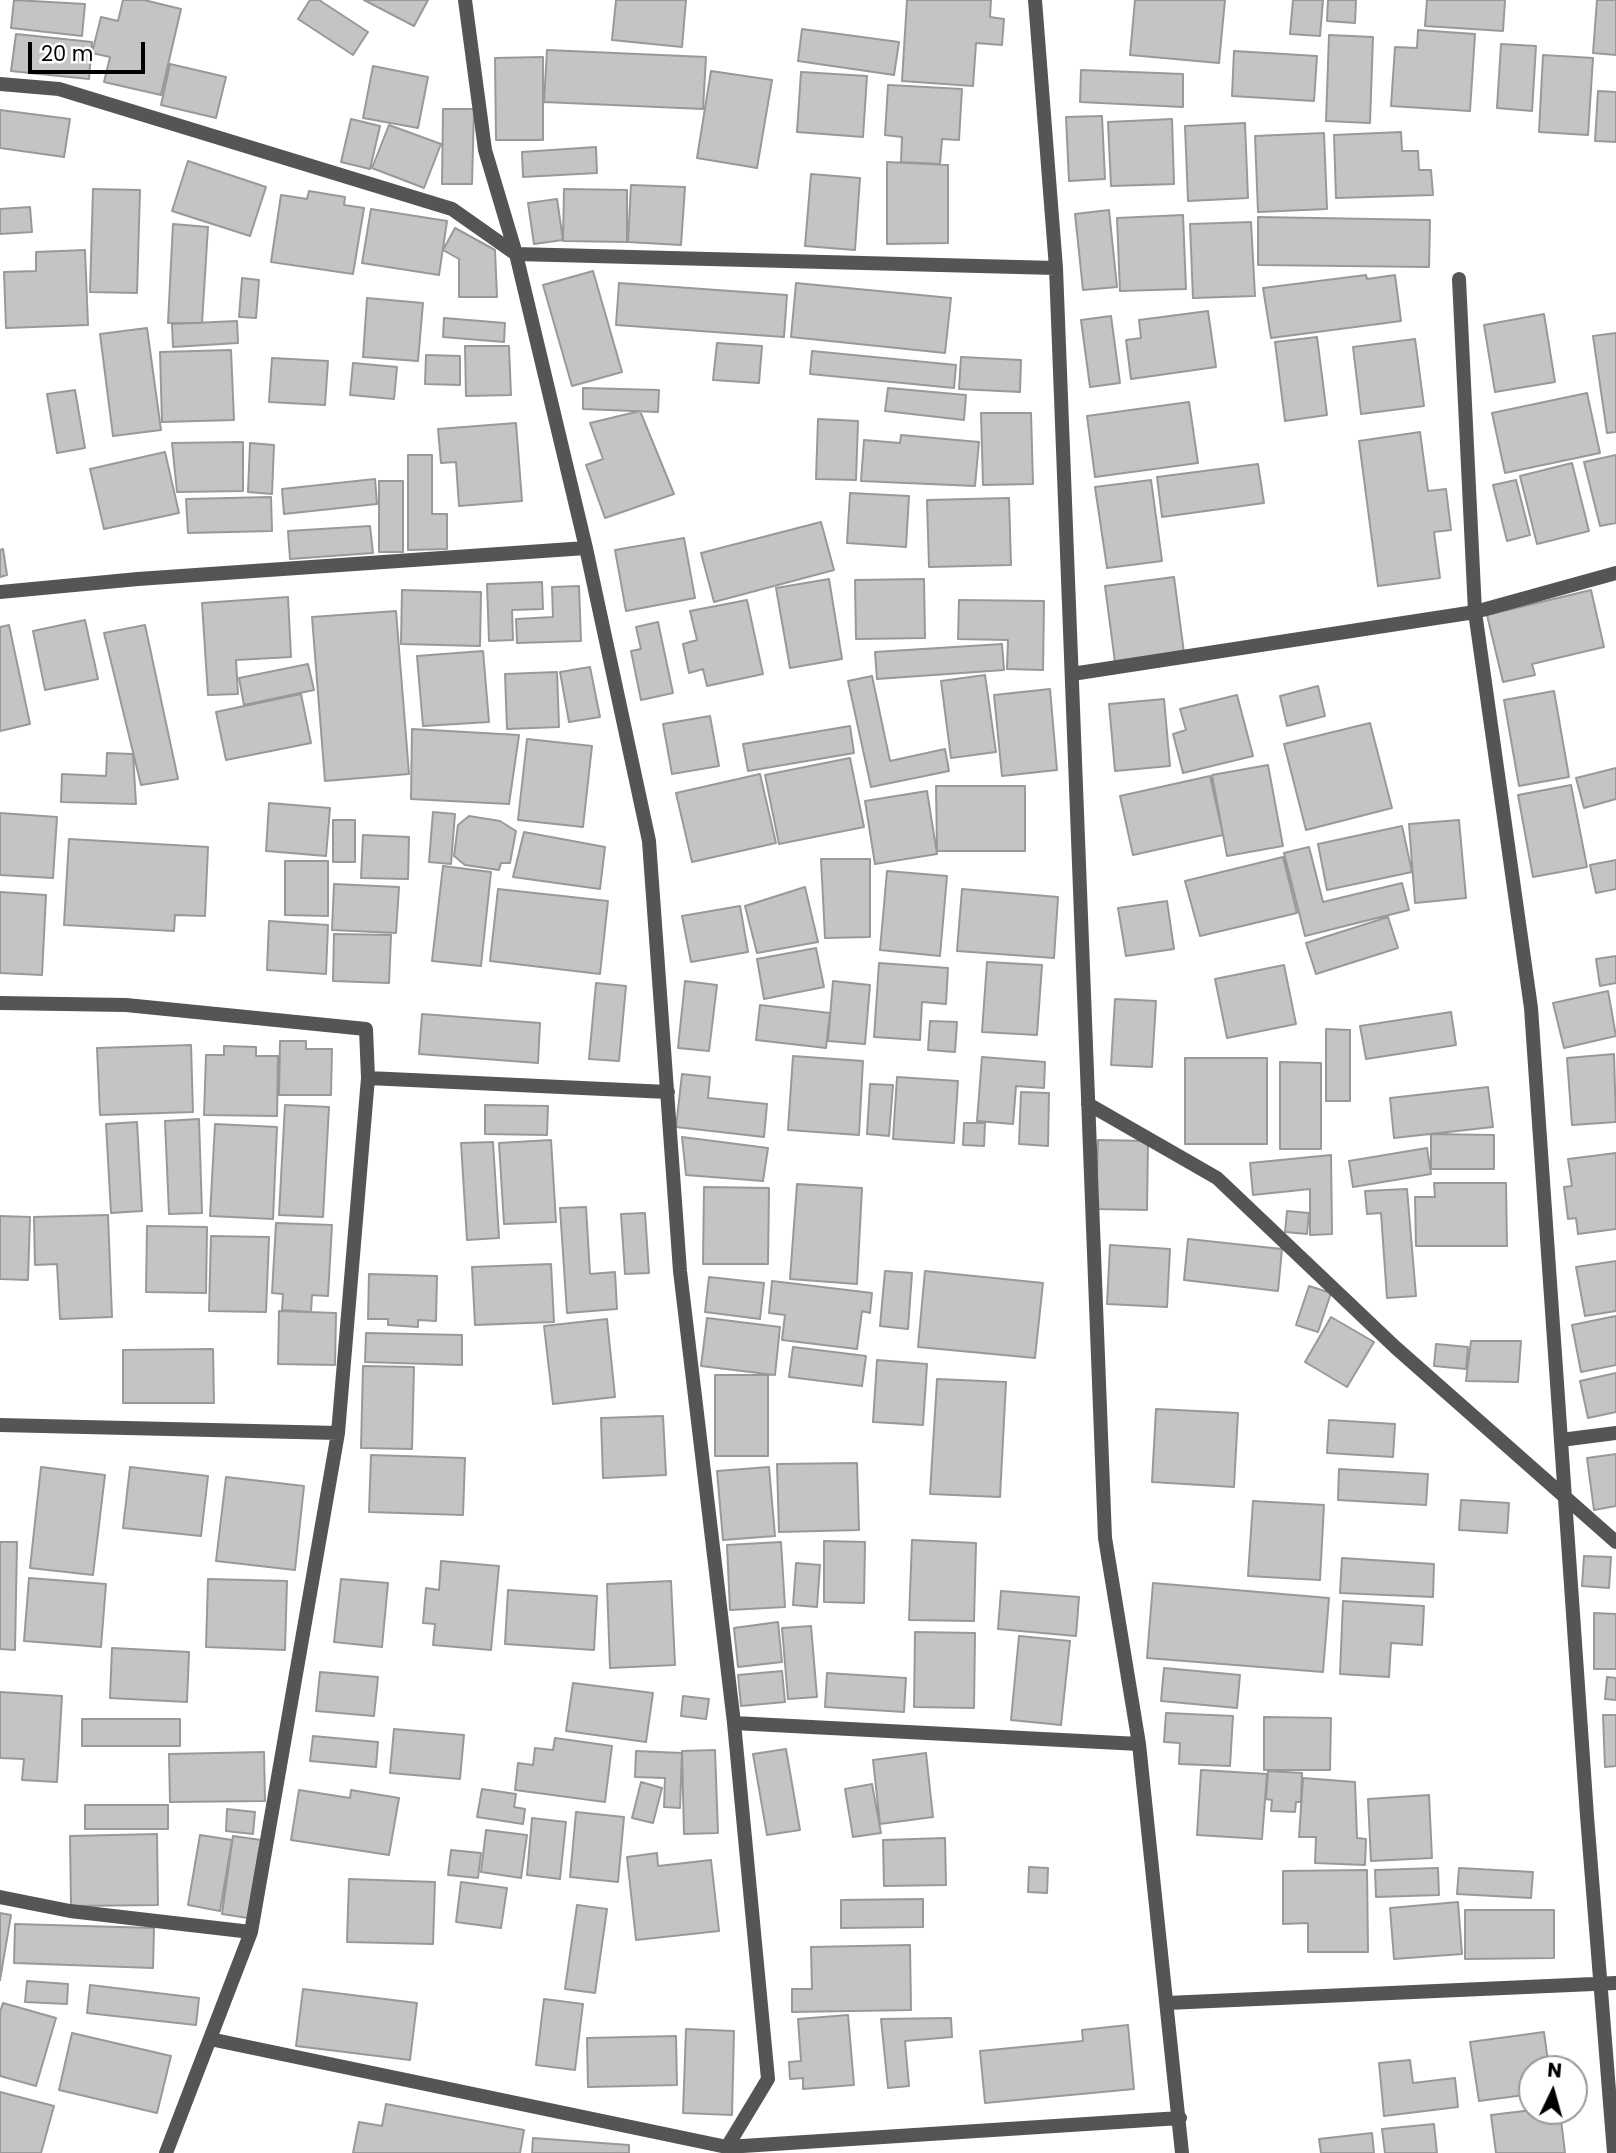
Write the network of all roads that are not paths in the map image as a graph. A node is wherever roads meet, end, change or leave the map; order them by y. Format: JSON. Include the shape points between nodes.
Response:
{"nodes":[{"id":1,"x":465,"y":0,"type":"edge"},
{"id":2,"x":1035,"y":0,"type":"edge"},
{"id":3,"x":0,"y":84,"type":"edge"},
{"id":4,"x":516,"y":254,"type":"junction"},
{"id":5,"x":1056,"y":268,"type":"junction"},
{"id":6,"x":1459,"y":279,"type":"dead end"},
{"id":7,"x":586,"y":548,"type":"junction"},
{"id":8,"x":1616,"y":573,"type":"edge"},
{"id":9,"x":0,"y":592,"type":"edge"},
{"id":10,"x":1475,"y":612,"type":"junction"},
{"id":11,"x":1072,"y":674,"type":"junction"},
{"id":12,"x":0,"y":1003,"type":"edge"},
{"id":13,"x":368,"y":1078,"type":"junction"},
{"id":14,"x":668,"y":1092,"type":"junction"},
{"id":15,"x":1088,"y":1104,"type":"junction"},
{"id":16,"x":0,"y":1426,"type":"edge"},
{"id":17,"x":338,"y":1433,"type":"junction"},
{"id":18,"x":1616,"y":1433,"type":"edge"},
{"id":19,"x":1561,"y":1440,"type":"junction"},
{"id":20,"x":1565,"y":1499,"type":"junction"},
{"id":21,"x":1616,"y":1542,"type":"edge"},
{"id":22,"x":734,"y":1723,"type":"junction"},
{"id":23,"x":1139,"y":1744,"type":"junction"},
{"id":24,"x":0,"y":1896,"type":"edge"},
{"id":25,"x":251,"y":1932,"type":"junction"},
{"id":26,"x":1600,"y":1983,"type":"junction"},
{"id":27,"x":1616,"y":1983,"type":"edge"},
{"id":28,"x":1167,"y":2003,"type":"junction"},
{"id":29,"x":210,"y":2039,"type":"junction"},
{"id":30,"x":1180,"y":2118,"type":"junction"},
{"id":31,"x":728,"y":2150,"type":"edge"},
{"id":32,"x":166,"y":2153,"type":"edge"},
{"id":33,"x":1182,"y":2153,"type":"edge"},
{"id":34,"x":1614,"y":2153,"type":"edge"}],
"edges":[{"from":1,"to":4,"type":"street","via":[[485,150]]},
{"from":2,"to":5,"type":"street"},
{"from":3,"to":4,"type":"street","via":[[60,89],[452,209]]},
{"from":4,"to":5,"type":"street"},
{"from":4,"to":7,"type":"street"},
{"from":5,"to":11,"type":"street"},
{"from":6,"to":10,"type":"street"},
{"from":7,"to":9,"type":"street"},
{"from":7,"to":14,"type":"street","via":[[649,841]]},
{"from":8,"to":10,"type":"street"},
{"from":10,"to":11,"type":"street"},
{"from":10,"to":19,"type":"street","via":[[1531,1008]]},
{"from":11,"to":15,"type":"street"},
{"from":12,"to":13,"type":"street","via":[[126,1005],[366,1029]]},
{"from":13,"to":14,"type":"street"},
{"from":13,"to":17,"type":"street"},
{"from":14,"to":22,"type":"street","via":[[680,1271]]},
{"from":15,"to":20,"type":"street","via":[[1217,1178],[1395,1347]]},
{"from":15,"to":23,"type":"street","via":[[1105,1538]]},
{"from":16,"to":17,"type":"street"},
{"from":17,"to":25,"type":"street"},
{"from":18,"to":19,"type":"street"},
{"from":19,"to":20,"type":"street"},
{"from":20,"to":21,"type":"street"},
{"from":20,"to":26,"type":"street"},
{"from":22,"to":23,"type":"street"},
{"from":22,"to":31,"type":"street","via":[[768,2079]]},
{"from":23,"to":28,"type":"street"},
{"from":24,"to":25,"type":"street","via":[[71,1911]]},
{"from":25,"to":29,"type":"street"},
{"from":26,"to":27,"type":"street"},
{"from":26,"to":28,"type":"street"},
{"from":26,"to":34,"type":"street"},
{"from":28,"to":30,"type":"street"},
{"from":29,"to":31,"type":"street"},
{"from":29,"to":32,"type":"street"},
{"from":30,"to":31,"type":"street"},
{"from":30,"to":33,"type":"street"}]}
